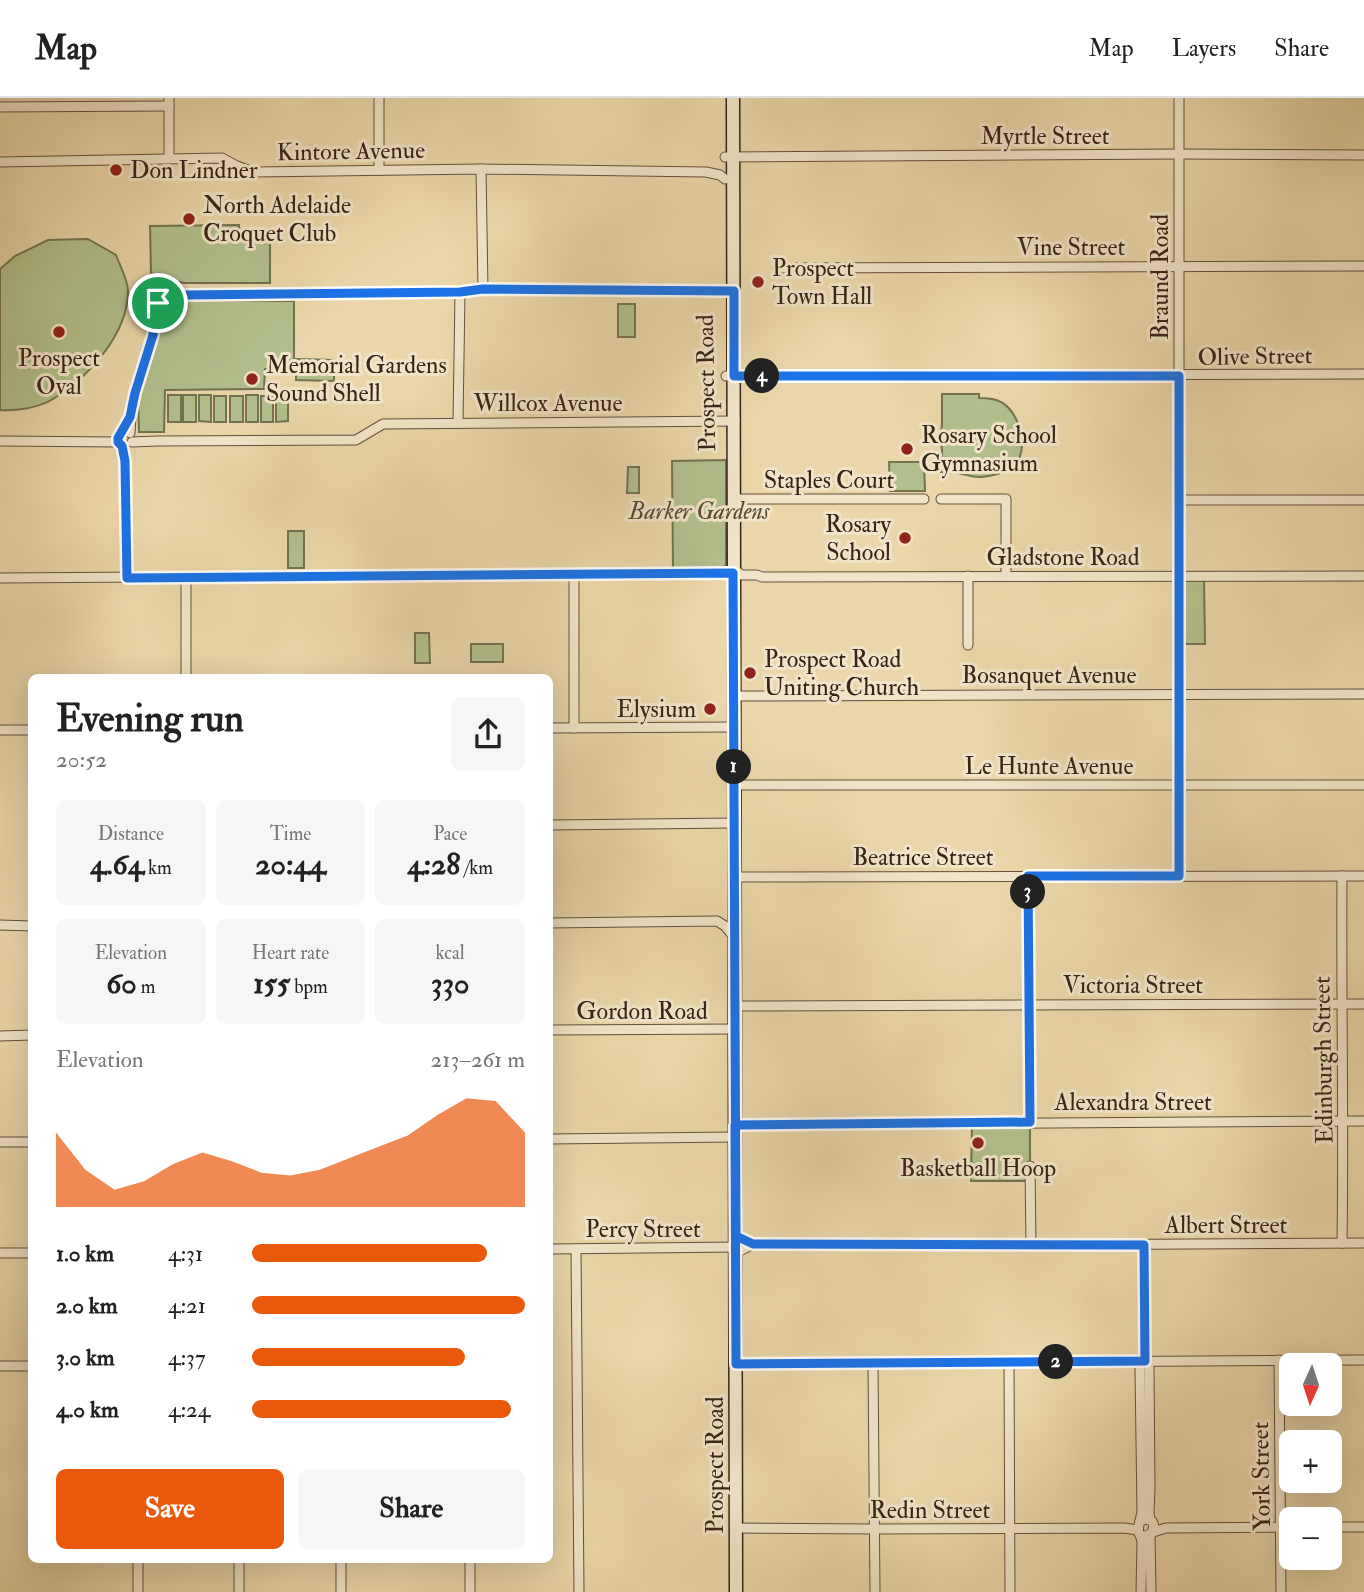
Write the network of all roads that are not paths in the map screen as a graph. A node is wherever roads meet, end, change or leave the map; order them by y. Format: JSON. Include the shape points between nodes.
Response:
{"nodes":[{"id":1,"x":379,"y":98,"type":"edge"},
{"id":2,"x":726,"y":98,"type":"edge"},
{"id":3,"x":733,"y":98,"type":"edge"},
{"id":4,"x":1179,"y":98,"type":"edge"},
{"id":5,"x":169,"y":102,"type":"edge"},
{"id":6,"x":0,"y":107,"type":"edge"},
{"id":7,"x":1179,"y":154,"type":"junction"},
{"id":8,"x":1364,"y":155,"type":"edge"},
{"id":9,"x":169,"y":158,"type":"junction"},
{"id":10,"x":0,"y":162,"type":"edge"},
{"id":11,"x":727,"y":164,"type":"junction"},
{"id":12,"x":481,"y":169,"type":"junction"},
{"id":13,"x":379,"y":170,"type":"junction"},
{"id":14,"x":1179,"y":266,"type":"junction"},
{"id":15,"x":1364,"y":266,"type":"edge"},
{"id":16,"x":778,"y":268,"type":"dead end"},
{"id":17,"x":483,"y":289,"type":"junction"},
{"id":18,"x":730,"y":291,"type":"junction"},
{"id":19,"x":460,"y":292,"type":"junction"},
{"id":20,"x":1364,"y":374,"type":"edge"},
{"id":21,"x":730,"y":376,"type":"junction"},
{"id":22,"x":1179,"y":376,"type":"junction"},
{"id":23,"x":731,"y":421,"type":"junction"},
{"id":24,"x":458,"y":423,"type":"junction"},
{"id":25,"x":125,"y":439,"type":"junction"},
{"id":26,"x":0,"y":442,"type":"edge"},
{"id":27,"x":734,"y":499,"type":"junction"},
{"id":28,"x":924,"y":499,"type":"dead end"},
{"id":29,"x":941,"y":499,"type":"dead end"},
{"id":30,"x":1179,"y":500,"type":"junction"},
{"id":31,"x":1364,"y":500,"type":"edge"},
{"id":32,"x":574,"y":575,"type":"junction"},
{"id":33,"x":733,"y":576,"type":"junction"},
{"id":34,"x":968,"y":576,"type":"junction"},
{"id":35,"x":1006,"y":576,"type":"junction"},
{"id":36,"x":1179,"y":576,"type":"junction"},
{"id":37,"x":1364,"y":576,"type":"edge"},
{"id":38,"x":186,"y":577,"type":"junction"},
{"id":39,"x":762,"y":577,"type":"junction"},
{"id":40,"x":0,"y":578,"type":"edge"},
{"id":41,"x":127,"y":578,"type":"junction"},
{"id":42,"x":968,"y":645,"type":"dead end"},
{"id":43,"x":186,"y":674,"type":"edge"},
{"id":44,"x":1178,"y":693,"type":"junction"},
{"id":45,"x":1364,"y":694,"type":"edge"},
{"id":46,"x":734,"y":696,"type":"junction"},
{"id":47,"x":734,"y":727,"type":"junction"},
{"id":48,"x":553,"y":728,"type":"edge"},
{"id":49,"x":574,"y":728,"type":"junction"},
{"id":50,"x":0,"y":730,"type":"edge"},
{"id":51,"x":28,"y":730,"type":"edge"},
{"id":52,"x":734,"y":785,"type":"junction"},
{"id":53,"x":1364,"y":785,"type":"edge"},
{"id":54,"x":1179,"y":786,"type":"junction"},
{"id":55,"x":734,"y":823,"type":"junction"},
{"id":56,"x":553,"y":825,"type":"edge"},
{"id":57,"x":1028,"y":876,"type":"junction"},
{"id":58,"x":1179,"y":876,"type":"junction"},
{"id":59,"x":1342,"y":876,"type":"junction"},
{"id":60,"x":1364,"y":876,"type":"edge"},
{"id":61,"x":734,"y":877,"type":"junction"},
{"id":62,"x":734,"y":907,"type":"junction"},
{"id":63,"x":717,"y":921,"type":"junction"},
{"id":64,"x":553,"y":923,"type":"edge"},
{"id":65,"x":0,"y":925,"type":"edge"},
{"id":66,"x":28,"y":926,"type":"edge"},
{"id":67,"x":734,"y":937,"type":"junction"},
{"id":68,"x":1028,"y":1004,"type":"junction"},
{"id":69,"x":1341,"y":1004,"type":"junction"},
{"id":70,"x":1364,"y":1004,"type":"edge"},
{"id":71,"x":735,"y":1006,"type":"junction"},
{"id":72,"x":735,"y":1029,"type":"junction"},
{"id":73,"x":553,"y":1030,"type":"edge"},
{"id":74,"x":0,"y":1035,"type":"edge"},
{"id":75,"x":28,"y":1035,"type":"edge"},
{"id":76,"x":1343,"y":1121,"type":"junction"},
{"id":77,"x":1364,"y":1121,"type":"edge"},
{"id":78,"x":1030,"y":1122,"type":"junction"},
{"id":79,"x":735,"y":1131,"type":"junction"},
{"id":80,"x":553,"y":1139,"type":"edge"},
{"id":81,"x":0,"y":1142,"type":"edge"},
{"id":82,"x":28,"y":1142,"type":"edge"},
{"id":83,"x":1030,"y":1166,"type":"dead end"},
{"id":84,"x":1342,"y":1243,"type":"junction"},
{"id":85,"x":1364,"y":1243,"type":"edge"},
{"id":86,"x":753,"y":1244,"type":"junction"},
{"id":87,"x":736,"y":1245,"type":"junction"},
{"id":88,"x":1031,"y":1245,"type":"junction"},
{"id":89,"x":1144,"y":1245,"type":"junction"},
{"id":90,"x":553,"y":1249,"type":"edge"},
{"id":91,"x":576,"y":1249,"type":"junction"},
{"id":92,"x":0,"y":1253,"type":"edge"},
{"id":93,"x":28,"y":1253,"type":"edge"},
{"id":94,"x":1279,"y":1360,"type":"edge"},
{"id":95,"x":1342,"y":1360,"type":"edge"},
{"id":96,"x":1364,"y":1360,"type":"edge"},
{"id":97,"x":1145,"y":1361,"type":"junction"},
{"id":98,"x":1009,"y":1362,"type":"junction"},
{"id":99,"x":873,"y":1363,"type":"junction"},
{"id":100,"x":736,"y":1364,"type":"junction"},
{"id":101,"x":5,"y":1366,"type":"edge"},
{"id":102,"x":28,"y":1366,"type":"edge"},
{"id":103,"x":1281,"y":1416,"type":"edge"},
{"id":104,"x":1285,"y":1507,"type":"edge"},
{"id":105,"x":1145,"y":1527,"type":"junction"},
{"id":106,"x":1279,"y":1527,"type":"edge"},
{"id":107,"x":1342,"y":1527,"type":"edge"},
{"id":108,"x":1364,"y":1527,"type":"edge"},
{"id":109,"x":736,"y":1528,"type":"junction"},
{"id":110,"x":874,"y":1529,"type":"junction"},
{"id":111,"x":1009,"y":1529,"type":"junction"},
{"id":112,"x":138,"y":1563,"type":"edge"},
{"id":113,"x":239,"y":1563,"type":"edge"},
{"id":114,"x":341,"y":1563,"type":"edge"},
{"id":115,"x":470,"y":1563,"type":"edge"},
{"id":116,"x":1283,"y":1570,"type":"edge"},
{"id":117,"x":138,"y":1592,"type":"edge"},
{"id":118,"x":239,"y":1592,"type":"edge"},
{"id":119,"x":341,"y":1592,"type":"edge"},
{"id":120,"x":470,"y":1592,"type":"edge"},
{"id":121,"x":579,"y":1592,"type":"edge"},
{"id":122,"x":736,"y":1592,"type":"edge"},
{"id":123,"x":875,"y":1592,"type":"edge"},
{"id":124,"x":1010,"y":1592,"type":"edge"},
{"id":125,"x":1141,"y":1592,"type":"edge"},
{"id":126,"x":1151,"y":1592,"type":"edge"},
{"id":127,"x":1281,"y":1592,"type":"edge"}],
"edges":[{"from":1,"to":13,"type":"street"},
{"from":2,"to":11,"type":"main road","name":"Prospect Road"},
{"from":3,"to":11,"type":"main road","name":"Prospect Road"},
{"from":4,"to":7,"type":"street","name":"Braund Road"},
{"from":5,"to":6,"type":"street"},
{"from":5,"to":9,"type":"street"},
{"from":7,"to":8,"type":"street","name":"Myrtle Street"},
{"from":7,"to":11,"type":"street","name":"Myrtle Street"},
{"from":7,"to":14,"type":"street","name":"Braund Road"},
{"from":9,"to":10,"type":"street","name":"Kintore Avenue"},
{"from":9,"to":13,"type":"street","name":"Kintore Avenue","via":[[222,158],[253,172]]},
{"from":11,"to":12,"type":"street","name":"Kintore Avenue","via":[[720,175]]},
{"from":11,"to":18,"type":"main road","name":"Prospect Road"},
{"from":11,"to":18,"type":"main road","name":"Prospect Road"},
{"from":12,"to":13,"type":"street","name":"Kintore Avenue"},
{"from":12,"to":17,"type":"street"},
{"from":14,"to":15,"type":"street","name":"Vine Street"},
{"from":14,"to":16,"type":"street","name":"Vine Street"},
{"from":14,"to":22,"type":"street","name":"Braund Road"},
{"from":17,"to":18,"type":"street"},
{"from":17,"to":19,"type":"street"},
{"from":18,"to":21,"type":"main road","name":"Prospect Road"},
{"from":19,"to":24,"type":"street"},
{"from":19,"to":25,"type":"street","via":[[174,297],[166,304],[153,335]]},
{"from":20,"to":22,"type":"street","name":"Olive Street"},
{"from":21,"to":22,"type":"street","name":"Olive Street"},
{"from":21,"to":23,"type":"main road","name":"Prospect Road"},
{"from":22,"to":30,"type":"street","name":"Braund Road"},
{"from":23,"to":24,"type":"street","name":"Willcox Avenue"},
{"from":23,"to":27,"type":"main road","name":"Prospect Road","via":[[729,469]]},
{"from":24,"to":25,"type":"street","name":"Willcox Avenue","via":[[383,424],[356,440]]},
{"from":25,"to":26,"type":"street","name":"Willcox Avenue"},
{"from":25,"to":41,"type":"street"},
{"from":27,"to":28,"type":"street","name":"Staples Court"},
{"from":27,"to":33,"type":"main road","name":"Prospect Road"},
{"from":29,"to":35,"type":"street","via":[[1006,499]]},
{"from":30,"to":31,"type":"street"},
{"from":30,"to":36,"type":"street","name":"Braund Road"},
{"from":32,"to":33,"type":"street"},
{"from":32,"to":38,"type":"street"},
{"from":32,"to":49,"type":"street"},
{"from":33,"to":39,"type":"street","name":"Gladstone Road"},
{"from":33,"to":39,"type":"street","name":"Gladstone Road","via":[[740,581]]},
{"from":33,"to":46,"type":"main road","name":"Prospect Road"},
{"from":34,"to":35,"type":"street","name":"Gladstone Road"},
{"from":34,"to":39,"type":"street","name":"Gladstone Road"},
{"from":34,"to":42,"type":"street"},
{"from":35,"to":36,"type":"street","name":"Gladstone Road"},
{"from":36,"to":37,"type":"street","name":"Gladstone Road"},
{"from":36,"to":44,"type":"street","name":"Braund Road"},
{"from":38,"to":41,"type":"street"},
{"from":38,"to":43,"type":"street"},
{"from":40,"to":41,"type":"street"},
{"from":44,"to":45,"type":"street","name":"Bosanquet Avenue"},
{"from":44,"to":46,"type":"street","name":"Bosanquet Avenue"},
{"from":44,"to":54,"type":"street","name":"Braund Road"},
{"from":46,"to":47,"type":"main road","name":"Prospect Road"},
{"from":47,"to":49,"type":"street"},
{"from":47,"to":52,"type":"main road","name":"Prospect Road"},
{"from":48,"to":49,"type":"street"},
{"from":50,"to":51,"type":"street"},
{"from":52,"to":54,"type":"street","name":"Le Hunte Avenue"},
{"from":52,"to":55,"type":"main road","name":"Prospect Road"},
{"from":53,"to":54,"type":"street","name":"Le Hunte Avenue"},
{"from":54,"to":58,"type":"street","name":"Braund Road"},
{"from":55,"to":56,"type":"street"},
{"from":55,"to":61,"type":"main road","name":"Prospect Road"},
{"from":57,"to":58,"type":"street","name":"Beatrice Street"},
{"from":57,"to":61,"type":"street","name":"Beatrice Street"},
{"from":57,"to":68,"type":"street"},
{"from":58,"to":59,"type":"street","name":"Beatrice Street"},
{"from":59,"to":60,"type":"street","name":"Beatrice Street"},
{"from":59,"to":69,"type":"street","name":"Edinburgh Street"},
{"from":61,"to":62,"type":"main road","name":"Prospect Road"},
{"from":62,"to":63,"type":"street"},
{"from":62,"to":67,"type":"main road","name":"Prospect Road"},
{"from":63,"to":64,"type":"street"},
{"from":63,"to":67,"type":"street"},
{"from":65,"to":66,"type":"street"},
{"from":67,"to":71,"type":"main road","name":"Prospect Road"},
{"from":68,"to":69,"type":"street","name":"Victoria Street"},
{"from":68,"to":71,"type":"street","name":"Victoria Street"},
{"from":68,"to":78,"type":"street"},
{"from":69,"to":70,"type":"street","name":"Victoria Street"},
{"from":69,"to":76,"type":"street","name":"Edinburgh Street"},
{"from":71,"to":72,"type":"main road","name":"Prospect Road"},
{"from":72,"to":73,"type":"street","name":"Gordon Road"},
{"from":72,"to":79,"type":"main road","name":"Prospect Road"},
{"from":74,"to":75,"type":"street"},
{"from":76,"to":77,"type":"street","name":"Alexandra Street"},
{"from":76,"to":78,"type":"street","name":"Alexandra Street"},
{"from":76,"to":84,"type":"street","name":"Edinburgh Street"},
{"from":78,"to":79,"type":"street","name":"Alexandra Street"},
{"from":79,"to":80,"type":"street","name":"Alexandra Street"},
{"from":79,"to":87,"type":"main road","name":"Prospect Road"},
{"from":81,"to":82,"type":"street"},
{"from":83,"to":88,"type":"street"},
{"from":84,"to":85,"type":"street","name":"Albert Street"},
{"from":84,"to":89,"type":"street","name":"Albert Street"},
{"from":86,"to":87,"type":"street","name":"Albert Street"},
{"from":86,"to":87,"type":"street","name":"Albert Street"},
{"from":86,"to":88,"type":"street","name":"Albert Street"},
{"from":87,"to":91,"type":"street","name":"Percy Street"},
{"from":87,"to":100,"type":"main road","name":"Prospect Road"},
{"from":88,"to":89,"type":"street","name":"Albert Street"},
{"from":89,"to":97,"type":"street"},
{"from":90,"to":91,"type":"street","name":"Percy Street"},
{"from":91,"to":121,"type":"street"},
{"from":92,"to":93,"type":"street"},
{"from":94,"to":97,"type":"street"},
{"from":95,"to":96,"type":"street"},
{"from":97,"to":98,"type":"street"},
{"from":97,"to":105,"type":"street","via":[[1149,1367],[1150,1488]]},
{"from":98,"to":99,"type":"street"},
{"from":98,"to":111,"type":"street"},
{"from":99,"to":100,"type":"street"},
{"from":99,"to":110,"type":"street"},
{"from":100,"to":109,"type":"main road","name":"Prospect Road"},
{"from":101,"to":102,"type":"street"},
{"from":103,"to":104,"type":"street","name":"York Street"},
{"from":105,"to":106,"type":"street","name":"Redin Street"},
{"from":105,"to":111,"type":"street","name":"Redin Street"},
{"from":105,"to":125,"type":"street"},
{"from":105,"to":126,"type":"street"},
{"from":107,"to":108,"type":"street"},
{"from":109,"to":110,"type":"street","name":"Redin Street"},
{"from":109,"to":122,"type":"main road","name":"Prospect Road"},
{"from":110,"to":111,"type":"street","name":"Redin Street"},
{"from":110,"to":123,"type":"street"},
{"from":111,"to":124,"type":"street"},
{"from":112,"to":117,"type":"street"},
{"from":113,"to":118,"type":"street"},
{"from":114,"to":119,"type":"street"},
{"from":115,"to":120,"type":"street"},
{"from":116,"to":127,"type":"street","name":"York Street"}]}
